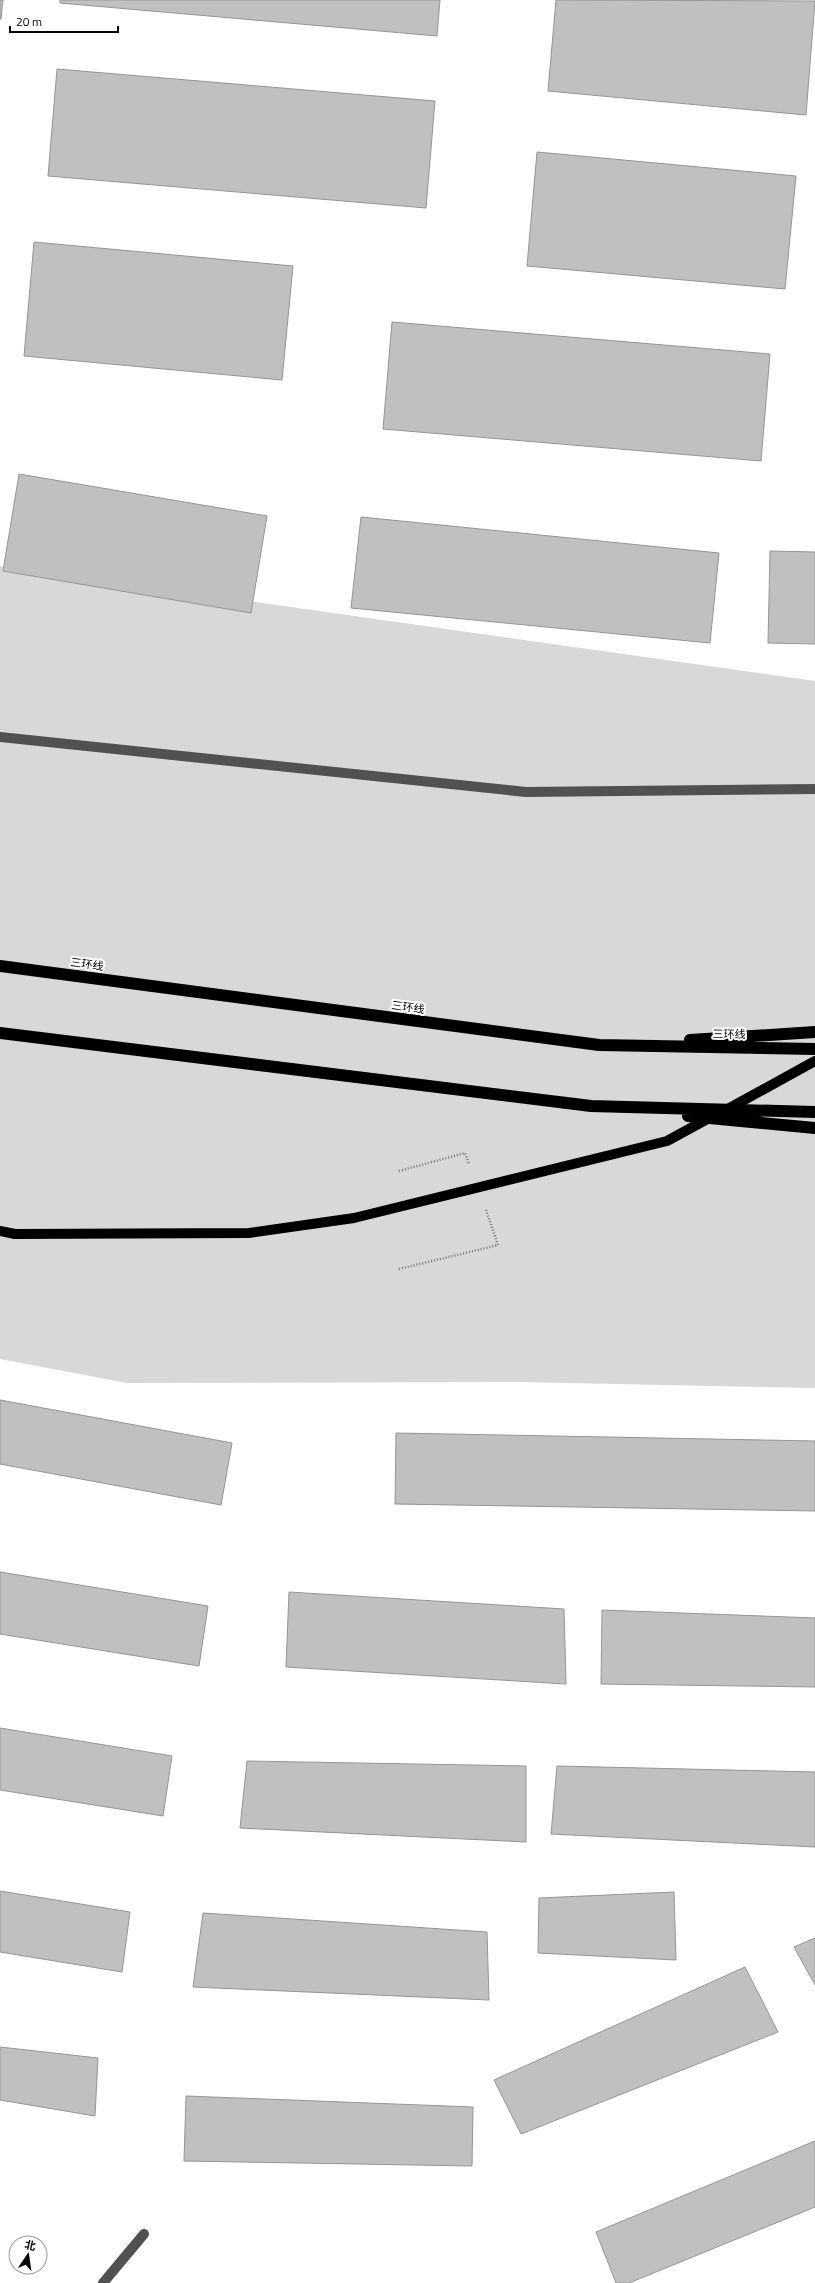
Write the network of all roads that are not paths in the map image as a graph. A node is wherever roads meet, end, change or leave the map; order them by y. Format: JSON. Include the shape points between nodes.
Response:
{"nodes":[{"id":1,"x":0,"y":737,"type":"edge"},
{"id":2,"x":815,"y":789,"type":"edge"},
{"id":3,"x":0,"y":966,"type":"edge"},
{"id":4,"x":815,"y":1032,"type":"edge"},
{"id":5,"x":0,"y":1033,"type":"edge"},
{"id":6,"x":599,"y":1045,"type":"junction"},
{"id":7,"x":815,"y":1049,"type":"edge"},
{"id":8,"x":815,"y":1061,"type":"edge"},
{"id":9,"x":591,"y":1106,"type":"junction"},
{"id":10,"x":815,"y":1112,"type":"edge"},
{"id":11,"x":815,"y":1128,"type":"edge"},
{"id":12,"x":0,"y":1231,"type":"edge"},
{"id":13,"x":144,"y":2234,"type":"dead end"},
{"id":14,"x":104,"y":2283,"type":"edge"}],
"edges":[{"from":1,"to":2,"type":"street","via":[[526,792]]},
{"from":3,"to":6,"type":"highway","name":"三环线"},
{"from":4,"to":6,"type":"highway"},
{"from":5,"to":9,"type":"highway"},
{"from":6,"to":7,"type":"highway","name":"三环线"},
{"from":8,"to":12,"type":"main road","via":[[667,1141],[354,1218],[249,1233],[15,1234]]},
{"from":9,"to":10,"type":"highway"},
{"from":9,"to":11,"type":"highway"},
{"from":13,"to":14,"type":"street"}]}
